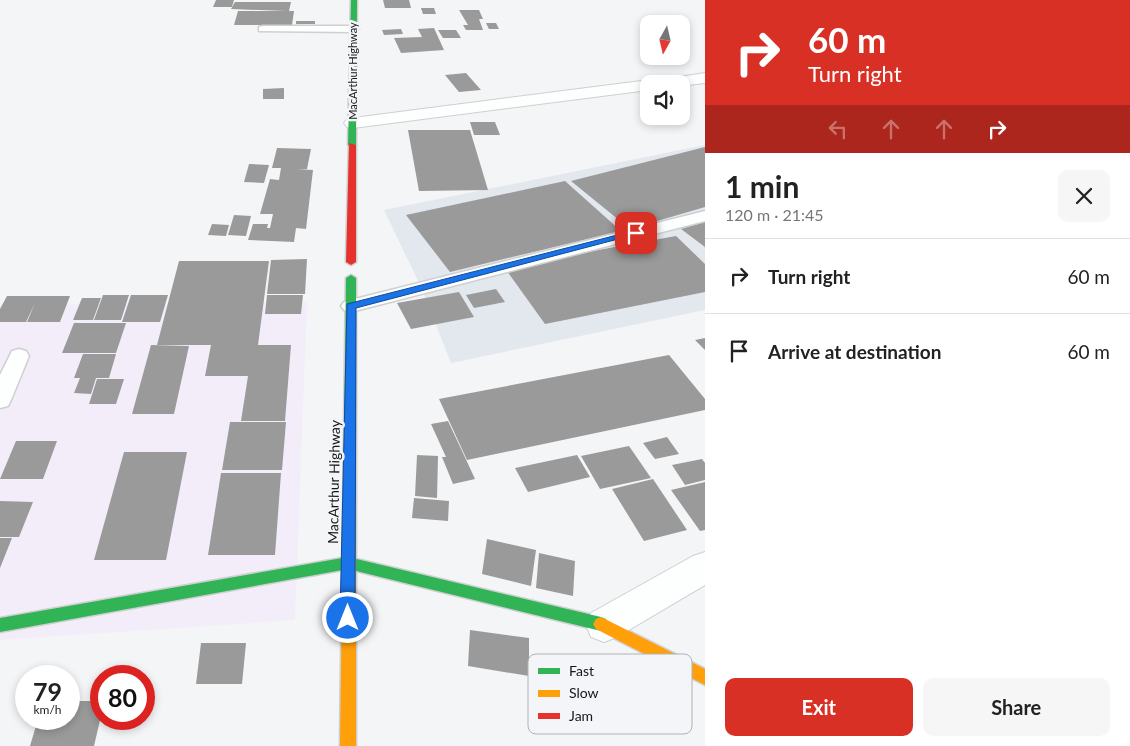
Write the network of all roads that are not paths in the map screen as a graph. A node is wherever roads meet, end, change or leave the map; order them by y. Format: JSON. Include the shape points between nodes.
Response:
{"nodes":[{"id":1,"x":354,"y":0,"type":"edge"},
{"id":2,"x":263,"y":29,"type":"dead end"},
{"id":3,"x":353,"y":29,"type":"junction"},
{"id":4,"x":705,"y":78,"type":"edge"},
{"id":5,"x":690,"y":80,"type":"edge"},
{"id":6,"x":640,"y":86,"type":"edge"},
{"id":7,"x":353,"y":124,"type":"junction"},
{"id":8,"x":705,"y":216,"type":"edge"},
{"id":9,"x":351,"y":262,"type":"dead end"},
{"id":10,"x":351,"y":278,"type":"dead end"},
{"id":11,"x":351,"y":306,"type":"junction"},
{"id":12,"x":19,"y":356,"type":"dead end"},
{"id":13,"x":0,"y":400,"type":"edge"},
{"id":14,"x":348,"y":563,"type":"junction"},
{"id":15,"x":705,"y":567,"type":"edge"},
{"id":16,"x":0,"y":625,"type":"edge"},
{"id":17,"x":604,"y":625,"type":"junction"},
{"id":18,"x":660,"y":654,"type":"edge"},
{"id":19,"x":692,"y":670,"type":"edge"},
{"id":20,"x":705,"y":677,"type":"edge"},
{"id":21,"x":348,"y":746,"type":"edge"}],
"edges":[{"from":1,"to":3,"type":"main road","name":"MacArthur Highway"},
{"from":2,"to":3,"type":"lane"},
{"from":3,"to":7,"type":"main road","name":"MacArthur Highway"},
{"from":4,"to":5,"type":"street"},
{"from":6,"to":7,"type":"street"},
{"from":7,"to":9,"type":"main road","name":"MacArthur Highway"},
{"from":8,"to":11,"type":"lane"},
{"from":10,"to":11,"type":"main road","name":"MacArthur Highway"},
{"from":11,"to":14,"type":"main road","name":"MacArthur Highway"},
{"from":12,"to":13,"type":"lane"},
{"from":14,"to":16,"type":"main road"},
{"from":14,"to":17,"type":"main road"},
{"from":14,"to":21,"type":"main road","name":"MacArthur Highway"},
{"from":15,"to":17,"type":"street"},
{"from":17,"to":18,"type":"main road"},
{"from":19,"to":20,"type":"main road"}]}
